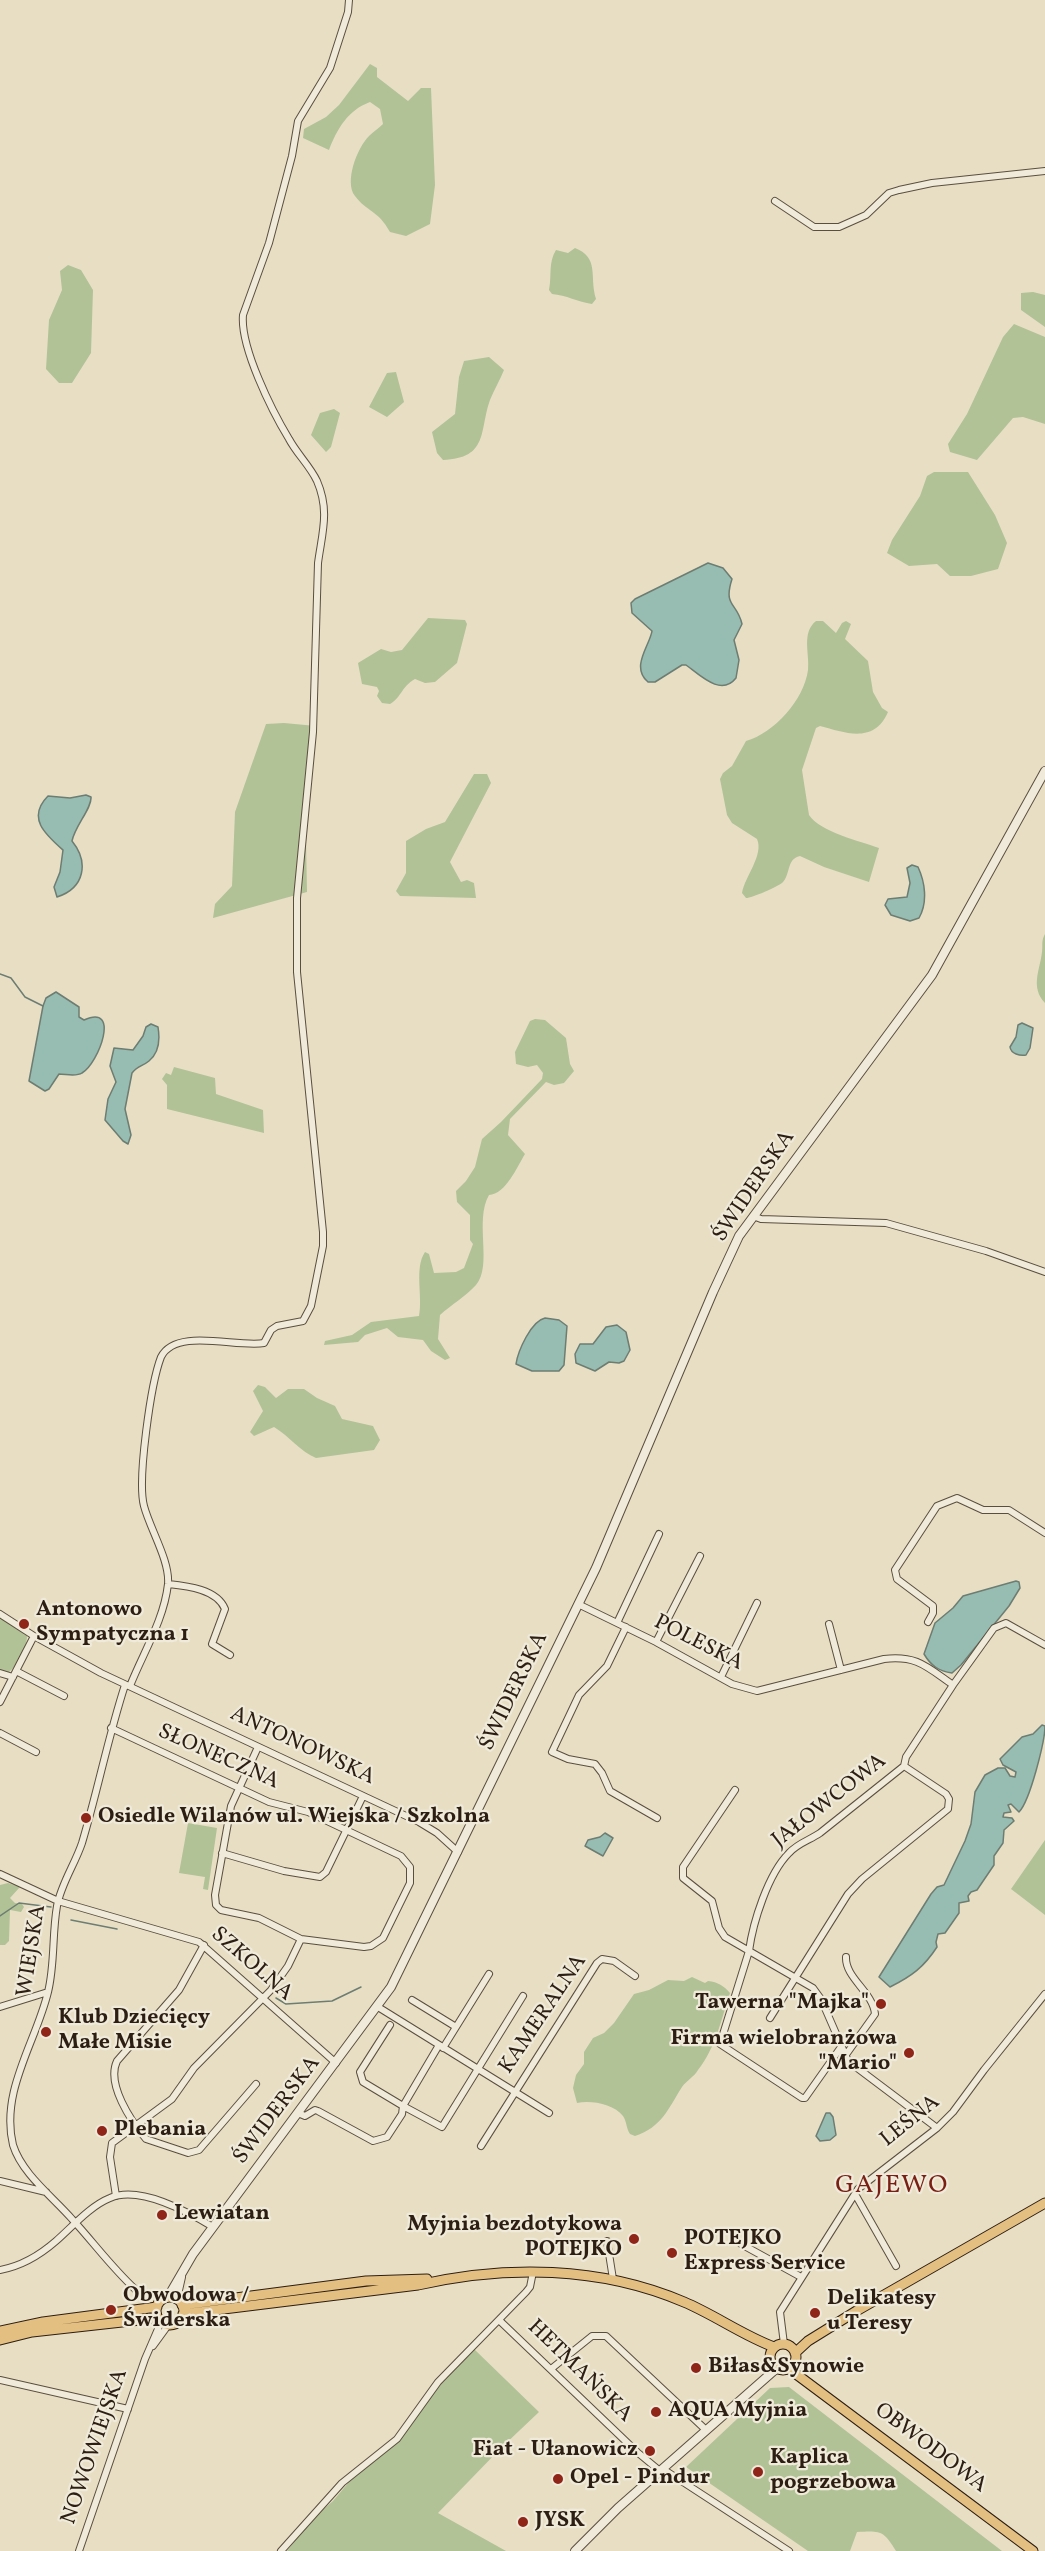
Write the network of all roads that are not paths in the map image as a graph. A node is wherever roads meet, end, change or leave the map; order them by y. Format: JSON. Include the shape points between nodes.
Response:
{"nodes":[{"id":1,"x":349,"y":0,"type":"edge"},
{"id":2,"x":1045,"y":171,"type":"edge"},
{"id":3,"x":775,"y":201,"type":"dead end"},
{"id":4,"x":1045,"y":771,"type":"edge"},
{"id":5,"x":753,"y":1216,"type":"junction"},
{"id":6,"x":1045,"y":1272,"type":"edge"},
{"id":7,"x":1045,"y":1533,"type":"edge"},
{"id":8,"x":659,"y":1534,"type":"dead end"},
{"id":9,"x":700,"y":1556,"type":"dead end"},
{"id":10,"x":168,"y":1584,"type":"junction"},
{"id":11,"x":757,"y":1603,"type":"dead end"},
{"id":12,"x":578,"y":1604,"type":"junction"},
{"id":13,"x":0,"y":1614,"type":"edge"},
{"id":14,"x":928,"y":1622,"type":"dead end"},
{"id":15,"x":617,"y":1623,"type":"junction"},
{"id":16,"x":829,"y":1624,"type":"dead end"},
{"id":17,"x":626,"y":1627,"type":"junction"},
{"id":18,"x":34,"y":1636,"type":"junction"},
{"id":19,"x":656,"y":1642,"type":"junction"},
{"id":20,"x":1045,"y":1645,"type":"edge"},
{"id":21,"x":230,"y":1655,"type":"dead end"},
{"id":22,"x":841,"y":1670,"type":"junction"},
{"id":23,"x":0,"y":1673,"type":"edge"},
{"id":24,"x":15,"y":1674,"type":"junction"},
{"id":25,"x":721,"y":1677,"type":"junction"},
{"id":26,"x":127,"y":1685,"type":"junction"},
{"id":27,"x":953,"y":1685,"type":"junction"},
{"id":28,"x":64,"y":1696,"type":"dead end"},
{"id":29,"x":0,"y":1702,"type":"edge"},
{"id":30,"x":111,"y":1728,"type":"junction"},
{"id":31,"x":0,"y":1733,"type":"edge"},
{"id":32,"x":258,"y":1747,"type":"junction"},
{"id":33,"x":36,"y":1752,"type":"dead end"},
{"id":34,"x":904,"y":1767,"type":"junction"},
{"id":35,"x":238,"y":1788,"type":"junction"},
{"id":36,"x":735,"y":1790,"type":"dead end"},
{"id":37,"x":363,"y":1796,"type":"junction"},
{"id":38,"x":657,"y":1818,"type":"dead end"},
{"id":39,"x":345,"y":1830,"type":"junction"},
{"id":40,"x":458,"y":1852,"type":"junction"},
{"id":41,"x":222,"y":1853,"type":"junction"},
{"id":42,"x":0,"y":1874,"type":"edge"},
{"id":43,"x":58,"y":1901,"type":"junction"},
{"id":44,"x":301,"y":1939,"type":"junction"},
{"id":45,"x":204,"y":1945,"type":"junction"},
{"id":46,"x":749,"y":1951,"type":"junction"},
{"id":47,"x":846,"y":1957,"type":"dead end"},
{"id":48,"x":489,"y":1974,"type":"dead end"},
{"id":49,"x":635,"y":1976,"type":"dead end"},
{"id":50,"x":796,"y":1976,"type":"junction"},
{"id":51,"x":48,"y":1992,"type":"junction"},
{"id":52,"x":1045,"y":1994,"type":"edge"},
{"id":53,"x":523,"y":1996,"type":"dead end"},
{"id":54,"x":263,"y":1999,"type":"junction"},
{"id":55,"x":412,"y":2000,"type":"dead end"},
{"id":56,"x":0,"y":2007,"type":"edge"},
{"id":57,"x":378,"y":2007,"type":"junction"},
{"id":58,"x":770,"y":2018,"type":"dead end"},
{"id":59,"x":390,"y":2025,"type":"dead end"},
{"id":60,"x":456,"y":2027,"type":"junction"},
{"id":61,"x":441,"y":2047,"type":"junction"},
{"id":62,"x":841,"y":2047,"type":"junction"},
{"id":63,"x":845,"y":2056,"type":"junction"},
{"id":64,"x":336,"y":2063,"type":"junction"},
{"id":65,"x":477,"y":2069,"type":"junction"},
{"id":66,"x":256,"y":2084,"type":"dead end"},
{"id":67,"x":513,"y":2092,"type":"junction"},
{"id":68,"x":403,"y":2106,"type":"junction"},
{"id":69,"x":549,"y":2113,"type":"dead end"},
{"id":70,"x":298,"y":2114,"type":"junction"},
{"id":71,"x":137,"y":2125,"type":"junction"},
{"id":72,"x":937,"y":2128,"type":"junction"},
{"id":73,"x":481,"y":2146,"type":"dead end"},
{"id":74,"x":0,"y":2181,"type":"edge"},
{"id":75,"x":48,"y":2193,"type":"junction"},
{"id":76,"x":855,"y":2194,"type":"junction"},
{"id":77,"x":116,"y":2196,"type":"junction"},
{"id":78,"x":1045,"y":2203,"type":"edge"},
{"id":79,"x":76,"y":2223,"type":"junction"},
{"id":80,"x":213,"y":2227,"type":"junction"},
{"id":81,"x":607,"y":2241,"type":"dead end"},
{"id":82,"x":741,"y":2244,"type":"dead end"},
{"id":83,"x":897,"y":2266,"type":"dead end"},
{"id":84,"x":0,"y":2270,"type":"edge"},
{"id":85,"x":532,"y":2272,"type":"junction"},
{"id":86,"x":801,"y":2277,"type":"junction"},
{"id":87,"x":613,"y":2279,"type":"junction"},
{"id":88,"x":136,"y":2290,"type":"dead end"},
{"id":89,"x":177,"y":2304,"type":"junction"},
{"id":90,"x":157,"y":2307,"type":"junction"},
{"id":91,"x":163,"y":2321,"type":"junction"},
{"id":92,"x":500,"y":2321,"type":"junction"},
{"id":93,"x":0,"y":2331,"type":"edge"},
{"id":94,"x":0,"y":2340,"type":"edge"},
{"id":95,"x":772,"y":2350,"type":"junction"},
{"id":96,"x":790,"y":2355,"type":"junction"},
{"id":97,"x":775,"y":2366,"type":"junction"},
{"id":98,"x":551,"y":2369,"type":"junction"},
{"id":99,"x":0,"y":2380,"type":"edge"},
{"id":100,"x":128,"y":2409,"type":"junction"},
{"id":101,"x":706,"y":2430,"type":"junction"},
{"id":102,"x":662,"y":2470,"type":"junction"},
{"id":103,"x":79,"y":2551,"type":"edge"},
{"id":104,"x":281,"y":2551,"type":"edge"},
{"id":105,"x":576,"y":2551,"type":"edge"},
{"id":106,"x":789,"y":2551,"type":"edge"},
{"id":107,"x":1033,"y":2551,"type":"edge"}],
"edges":[{"from":1,"to":10,"type":"street","via":[[330,68],[298,121],[269,243],[242,326],[273,411],[317,483],[324,511],[318,563],[313,732],[297,898],[297,972],[323,1246],[311,1306],[303,1321],[277,1326],[264,1343],[183,1341],[167,1348],[161,1357],[141,1487]]},
{"from":2,"to":3,"type":"street","via":[[899,190],[889,193],[866,215],[839,227],[814,227]]},
{"from":4,"to":5,"type":"street","name":"ŚWIDERSKA","via":[[932,975]]},
{"from":5,"to":6,"type":"street","via":[[886,1224],[986,1251]]},
{"from":5,"to":12,"type":"street","name":"ŚWIDERSKA","via":[[725,1263]]},
{"from":7,"to":14,"type":"street","via":[[1009,1510],[989,1512],[957,1498],[937,1506],[895,1570],[897,1578],[933,1606]]},
{"from":8,"to":15,"type":"street"},
{"from":9,"to":19,"type":"street"},
{"from":10,"to":21,"type":"street","via":[[199,1589],[220,1599],[225,1609],[212,1644]]},
{"from":10,"to":26,"type":"street","name":"WIEJSKA","via":[[158,1621]]},
{"from":11,"to":25,"type":"street"},
{"from":12,"to":15,"type":"street","name":"POLESKA"},
{"from":12,"to":40,"type":"street","name":"ŚWIDERSKA"},
{"from":13,"to":18,"type":"street","name":"ANTONOWSKA"},
{"from":15,"to":17,"type":"street","name":"POLESKA"},
{"from":16,"to":22,"type":"street"},
{"from":17,"to":19,"type":"street","name":"POLESKA"},
{"from":17,"to":38,"type":"street","via":[[607,1666],[579,1695],[552,1752],[595,1764],[610,1791]]},
{"from":18,"to":24,"type":"street"},
{"from":18,"to":26,"type":"street","name":"ANTONOWSKA"},
{"from":19,"to":25,"type":"street","name":"POLESKA"},
{"from":20,"to":27,"type":"street","name":"JAŁOWCOWA","via":[[1006,1623],[994,1628]]},
{"from":22,"to":25,"type":"street","name":"POLESKA","via":[[757,1691]]},
{"from":22,"to":27,"type":"street","name":"POLESKA","via":[[906,1657]]},
{"from":23,"to":24,"type":"street"},
{"from":24,"to":28,"type":"street"},
{"from":24,"to":29,"type":"street"},
{"from":26,"to":30,"type":"street","name":"WIEJSKA"},
{"from":26,"to":32,"type":"street","name":"ANTONOWSKA"},
{"from":27,"to":34,"type":"street","name":"JAŁOWCOWA","via":[[906,1756]]},
{"from":30,"to":35,"type":"street","name":"SŁONECZNA"},
{"from":30,"to":43,"type":"street","name":"WIEJSKA","via":[[99,1786]]},
{"from":31,"to":33,"type":"street"},
{"from":32,"to":35,"type":"street"},
{"from":32,"to":37,"type":"street","name":"ANTONOWSKA"},
{"from":34,"to":46,"type":"street","name":"JAŁOWCOWA","via":[[788,1853],[769,1884]]},
{"from":34,"to":50,"type":"street","via":[[946,1794],[948,1809],[854,1887]]},
{"from":35,"to":39,"type":"street","name":"SŁONECZNA","via":[[274,1804],[300,1809]]},
{"from":35,"to":41,"type":"street"},
{"from":36,"to":46,"type":"street","via":[[681,1873],[712,1901],[721,1932]]},
{"from":37,"to":39,"type":"street"},
{"from":37,"to":40,"type":"street","name":"ANTONOWSKA","via":[[428,1828]]},
{"from":39,"to":41,"type":"street","via":[[320,1877],[284,1872]]},
{"from":39,"to":44,"type":"street","name":"SŁONECZNA","via":[[401,1856],[410,1867],[410,1883],[377,1944],[364,1947]]},
{"from":40,"to":57,"type":"street","name":"ŚWIDERSKA","via":[[401,1969]]},
{"from":41,"to":44,"type":"street","via":[[215,1899],[219,1908],[259,1918]]},
{"from":42,"to":43,"type":"street","name":"SZKOLNA"},
{"from":43,"to":45,"type":"street","name":"SZKOLNA","via":[[185,1936]]},
{"from":43,"to":51,"type":"street","name":"WIEJSKA"},
{"from":44,"to":54,"type":"street","via":[[288,1966]]},
{"from":45,"to":54,"type":"street","name":"SZKOLNA"},
{"from":45,"to":71,"type":"street","via":[[179,1990],[114,2067],[114,2085]]},
{"from":46,"to":50,"type":"street"},
{"from":46,"to":62,"type":"street","name":"JAŁOWCOWA","via":[[720,2044],[802,2098]]},
{"from":47,"to":63,"type":"street","via":[[847,1966],[871,2001],[874,2014]]},
{"from":48,"to":60,"type":"street"},
{"from":49,"to":67,"type":"street","name":"KAMERALNA","via":[[614,1961],[602,1959],[597,1963]]},
{"from":50,"to":58,"type":"street"},
{"from":50,"to":62,"type":"street","via":[[819,1995]]},
{"from":51,"to":56,"type":"street"},
{"from":51,"to":75,"type":"street","name":"WIEJSKA","via":[[18,2073],[10,2118],[19,2159]]},
{"from":52,"to":72,"type":"street","name":"LEŚNA","via":[[963,2101]]},
{"from":53,"to":65,"type":"street"},
{"from":54,"to":64,"type":"street","name":"SZKOLNA"},
{"from":54,"to":71,"type":"street","via":[[194,2068],[168,2102]]},
{"from":55,"to":60,"type":"street"},
{"from":57,"to":61,"type":"street"},
{"from":57,"to":64,"type":"street","name":"ŚWIDERSKA"},
{"from":59,"to":68,"type":"street","via":[[360,2078]]},
{"from":60,"to":61,"type":"street"},
{"from":61,"to":65,"type":"street"},
{"from":61,"to":68,"type":"street"},
{"from":62,"to":63,"type":"street"},
{"from":63,"to":72,"type":"street"},
{"from":64,"to":70,"type":"street","name":"ŚWIDERSKA"},
{"from":65,"to":67,"type":"street"},
{"from":65,"to":68,"type":"street","via":[[442,2127]]},
{"from":66,"to":71,"type":"street","via":[[196,2151],[188,2153],[150,2143]]},
{"from":67,"to":69,"type":"street"},
{"from":67,"to":73,"type":"street"},
{"from":68,"to":70,"type":"street","via":[[387,2137],[373,2141],[318,2111],[305,2116]]},
{"from":70,"to":80,"type":"street","name":"ŚWIDERSKA"},
{"from":71,"to":77,"type":"street","via":[[116,2138],[111,2146]]},
{"from":72,"to":76,"type":"street","name":"LEŚNA"},
{"from":74,"to":75,"type":"street"},
{"from":75,"to":79,"type":"street","name":"WIEJSKA"},
{"from":76,"to":83,"type":"street"},
{"from":76,"to":86,"type":"street","name":"LEŚNA"},
{"from":77,"to":79,"type":"street"},
{"from":77,"to":80,"type":"street","via":[[159,2201]]},
{"from":78,"to":96,"type":"main road","via":[[889,2291]]},
{"from":79,"to":84,"type":"street","via":[[33,2258]]},
{"from":79,"to":88,"type":"street","name":"WIEJSKA"},
{"from":80,"to":89,"type":"street","name":"ŚWIDERSKA","via":[[182,2272]]},
{"from":81,"to":87,"type":"street"},
{"from":82,"to":86,"type":"street"},
{"from":85,"to":87,"type":"main road"},
{"from":85,"to":89,"type":"main road","via":[[366,2281]]},
{"from":85,"to":92,"type":"street","via":[[531,2287]]},
{"from":86,"to":96,"type":"street","name":"LEŚNA","via":[[780,2312]]},
{"from":87,"to":95,"type":"main road","via":[[689,2304]]},
{"from":89,"to":90,"type":"main road","via":[[161,2300]]},
{"from":89,"to":91,"type":"main road","via":[[178,2322]]},
{"from":90,"to":91,"type":"main road"},
{"from":90,"to":93,"type":"main road"},
{"from":91,"to":94,"type":"main road","via":[[32,2332]]},
{"from":91,"to":100,"type":"street","name":"NOWOWIEJSKA"},
{"from":92,"to":98,"type":"street","name":"HETMAŃSKA"},
{"from":92,"to":104,"type":"street","via":[[438,2382],[397,2439],[342,2483]]},
{"from":95,"to":96,"type":"main road"},
{"from":95,"to":97,"type":"main road"},
{"from":96,"to":97,"type":"main road"},
{"from":96,"to":107,"type":"main road","name":"OBWODOWA","via":[[804,2378]]},
{"from":97,"to":101,"type":"street"},
{"from":98,"to":101,"type":"street","via":[[592,2336],[606,2336]]},
{"from":98,"to":102,"type":"street","name":"HETMAŃSKA","via":[[631,2447]]},
{"from":99,"to":100,"type":"street"},
{"from":100,"to":103,"type":"street","name":"NOWOWIEJSKA"},
{"from":101,"to":102,"type":"street"},
{"from":102,"to":105,"type":"street"},
{"from":102,"to":106,"type":"street","name":"HETMAŃSKA"}]}
